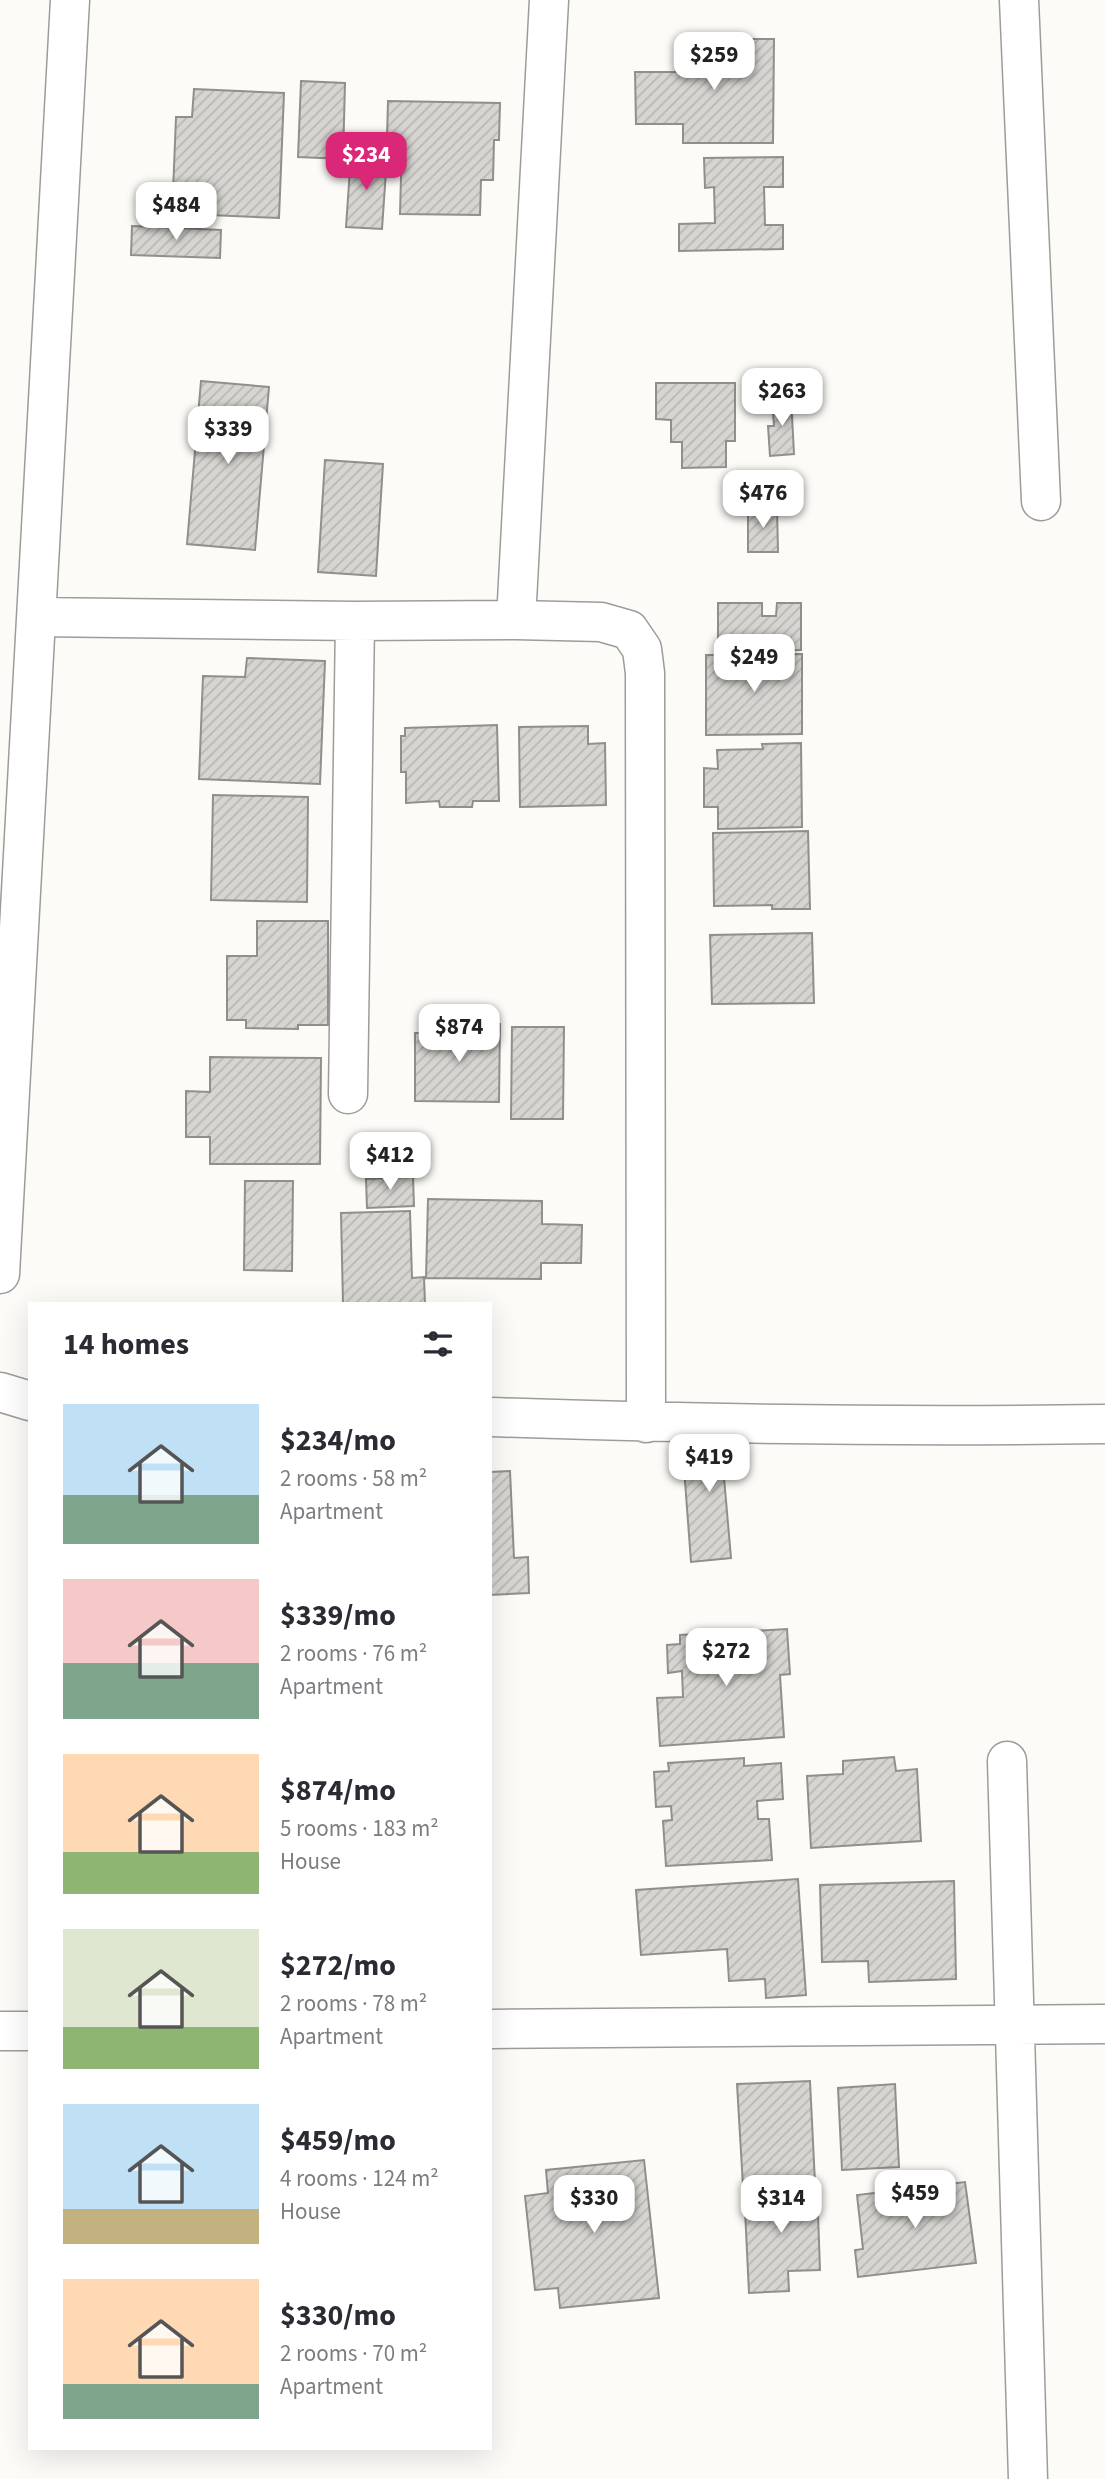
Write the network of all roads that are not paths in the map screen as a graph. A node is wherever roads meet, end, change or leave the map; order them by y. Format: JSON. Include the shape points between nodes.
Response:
{"nodes":[{"id":1,"x":70,"y":0,"type":"edge"},
{"id":2,"x":550,"y":0,"type":"edge"},
{"id":3,"x":1019,"y":0,"type":"edge"},
{"id":4,"x":1041,"y":501,"type":"dead end"},
{"id":5,"x":37,"y":617,"type":"junction"},
{"id":6,"x":516,"y":620,"type":"junction"},
{"id":7,"x":355,"y":621,"type":"junction"},
{"id":8,"x":348,"y":1094,"type":"dead end"},
{"id":9,"x":0,"y":1274,"type":"edge"},
{"id":10,"x":0,"y":1392,"type":"edge"},
{"id":11,"x":28,"y":1400,"type":"edge"},
{"id":12,"x":492,"y":1417,"type":"edge"},
{"id":13,"x":646,"y":1423,"type":"junction"},
{"id":14,"x":1105,"y":1424,"type":"edge"},
{"id":15,"x":1007,"y":1761,"type":"dead end"},
{"id":16,"x":1105,"y":2024,"type":"edge"},
{"id":17,"x":1015,"y":2026,"type":"junction"},
{"id":18,"x":492,"y":2029,"type":"edge"},
{"id":19,"x":0,"y":2031,"type":"edge"},
{"id":20,"x":28,"y":2031,"type":"edge"},
{"id":21,"x":1028,"y":2479,"type":"edge"}],
"edges":[{"from":1,"to":5,"type":"street"},
{"from":2,"to":6,"type":"street"},
{"from":3,"to":4,"type":"street"},
{"from":5,"to":7,"type":"street"},
{"from":5,"to":9,"type":"street"},
{"from":6,"to":7,"type":"street"},
{"from":6,"to":13,"type":"street","via":[[601,622],[629,630],[642,649]]},
{"from":7,"to":8,"type":"street"},
{"from":10,"to":11,"type":"street"},
{"from":12,"to":13,"type":"street"},
{"from":13,"to":14,"type":"street"},
{"from":15,"to":17,"type":"street"},
{"from":16,"to":17,"type":"street"},
{"from":17,"to":18,"type":"street"},
{"from":17,"to":21,"type":"street"},
{"from":19,"to":20,"type":"street"}]}
